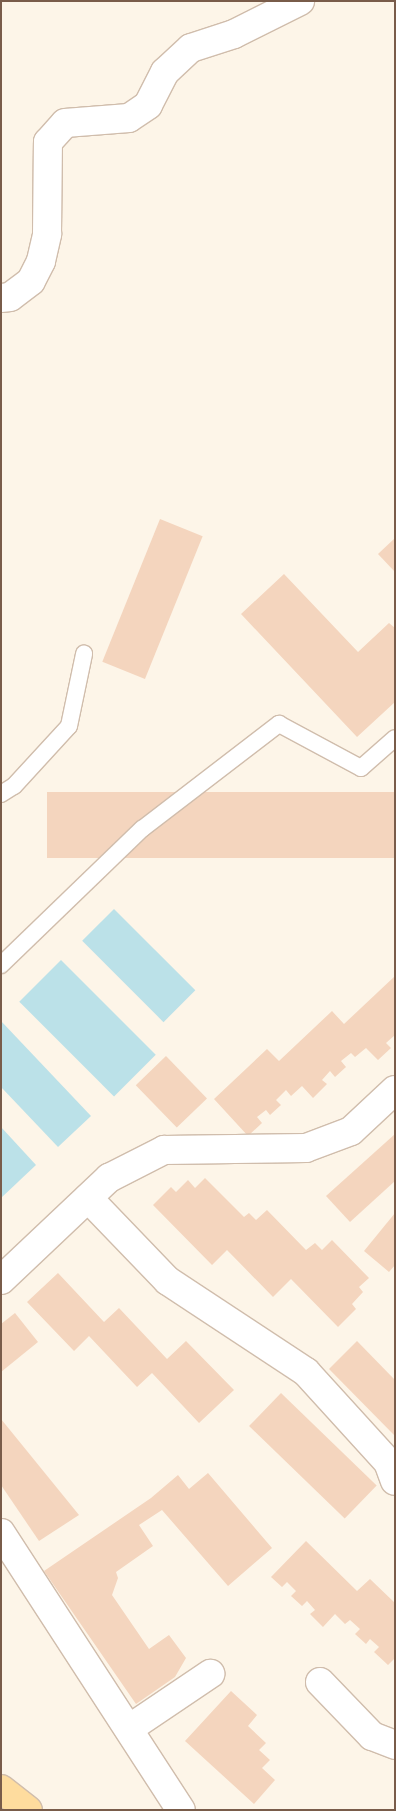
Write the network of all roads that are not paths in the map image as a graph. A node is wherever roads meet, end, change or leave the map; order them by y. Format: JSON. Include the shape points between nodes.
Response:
{"nodes":[{"id":1,"x":300,"y":1,"type":"edge"},
{"id":2,"x":1,"y":298,"type":"edge"},
{"id":3,"x":84,"y":654,"type":"dead end"},
{"id":4,"x":395,"y":738,"type":"edge"},
{"id":5,"x":1,"y":794,"type":"edge"},
{"id":6,"x":1,"y":965,"type":"edge"},
{"id":7,"x":392,"y":1098,"type":"edge"},
{"id":8,"x":88,"y":1198,"type":"junction"},
{"id":9,"x":1,"y":1280,"type":"edge"},
{"id":10,"x":395,"y":1481,"type":"edge"},
{"id":11,"x":1,"y":1533,"type":"edge"},
{"id":12,"x":210,"y":1674,"type":"dead end"},
{"id":13,"x":320,"y":1682,"type":"dead end"},
{"id":14,"x":130,"y":1728,"type":"junction"},
{"id":15,"x":395,"y":1744,"type":"edge"},
{"id":16,"x":1,"y":1789,"type":"edge"},
{"id":17,"x":28,"y":1810,"type":"edge"},
{"id":18,"x":181,"y":1810,"type":"edge"}],
"edges":[{"from":1,"to":2,"type":"street","via":[[234,34],[190,48],[164,72],[148,104],[129,118],[65,123],[48,142],[47,234],[41,261],[30,281],[10,297]]},
{"from":3,"to":5,"type":"lane","via":[[69,726],[14,786]]},
{"from":4,"to":6,"type":"lane","via":[[361,768],[279,724],[142,829]]},
{"from":7,"to":8,"type":"street","via":[[351,1132],[306,1148],[164,1150],[109,1178]]},
{"from":8,"to":9,"type":"street"},
{"from":8,"to":10,"type":"street","via":[[168,1281],[306,1372],[388,1462]]},
{"from":11,"to":14,"type":"street"},
{"from":12,"to":14,"type":"street"},
{"from":13,"to":15,"type":"street","via":[[372,1736]]},
{"from":14,"to":18,"type":"street"},
{"from":16,"to":17,"type":"main road"}]}
